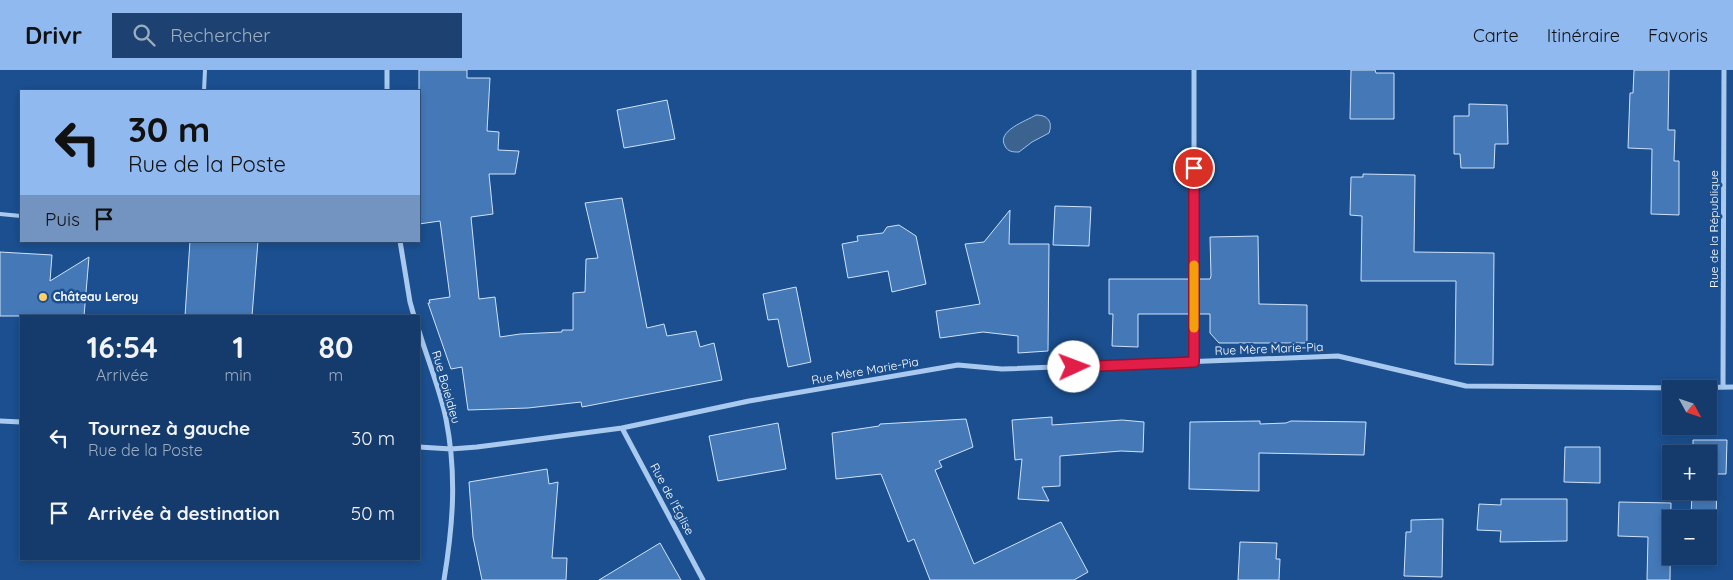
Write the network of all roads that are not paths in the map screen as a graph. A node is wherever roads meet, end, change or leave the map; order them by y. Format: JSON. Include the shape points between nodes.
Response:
{"nodes":[{"id":1,"x":205,"y":70,"type":"edge"},
{"id":2,"x":386,"y":70,"type":"edge"},
{"id":3,"x":1194,"y":70,"type":"edge"},
{"id":4,"x":1724,"y":70,"type":"edge"},
{"id":5,"x":204,"y":90,"type":"edge"},
{"id":6,"x":387,"y":90,"type":"edge"},
{"id":7,"x":0,"y":214,"type":"edge"},
{"id":8,"x":20,"y":216,"type":"edge"},
{"id":9,"x":400,"y":242,"type":"edge"},
{"id":10,"x":414,"y":315,"type":"edge"},
{"id":11,"x":420,"y":334,"type":"edge"},
{"id":12,"x":1194,"y":362,"type":"junction"},
{"id":13,"x":1723,"y":387,"type":"junction"},
{"id":14,"x":1733,"y":387,"type":"edge"},
{"id":15,"x":0,"y":421,"type":"edge"},
{"id":16,"x":20,"y":422,"type":"edge"},
{"id":17,"x":622,"y":428,"type":"junction"},
{"id":18,"x":420,"y":447,"type":"edge"},
{"id":19,"x":451,"y":449,"type":"junction"},
{"id":20,"x":444,"y":580,"type":"edge"},
{"id":21,"x":703,"y":580,"type":"edge"}],
"edges":[{"from":1,"to":5,"type":"lane"},
{"from":2,"to":6,"type":"street"},
{"from":3,"to":12,"type":"street"},
{"from":4,"to":13,"type":"street","name":"Rue de la République"},
{"from":7,"to":8,"type":"lane"},
{"from":9,"to":10,"type":"street"},
{"from":11,"to":19,"type":"street","name":"Rue Boieldieu","via":[[446,418]]},
{"from":12,"to":13,"type":"street","name":"Rue Mère Marie-Pia","via":[[1338,356],[1466,386]]},
{"from":12,"to":17,"type":"street","name":"Rue Mère Marie-Pia","via":[[1002,370],[958,365],[749,401]]},
{"from":13,"to":14,"type":"street","name":"Rue Mère Marie-Pia"},
{"from":15,"to":16,"type":"street"},
{"from":17,"to":19,"type":"street","name":"Rue Mère Marie-Pia"},
{"from":17,"to":21,"type":"street","name":"Rue de l'Église"},
{"from":18,"to":19,"type":"street","name":"Rue Mère Marie-Pia"},
{"from":19,"to":20,"type":"street","name":"Rue Boieldieu","via":[[452,532]]}]}
